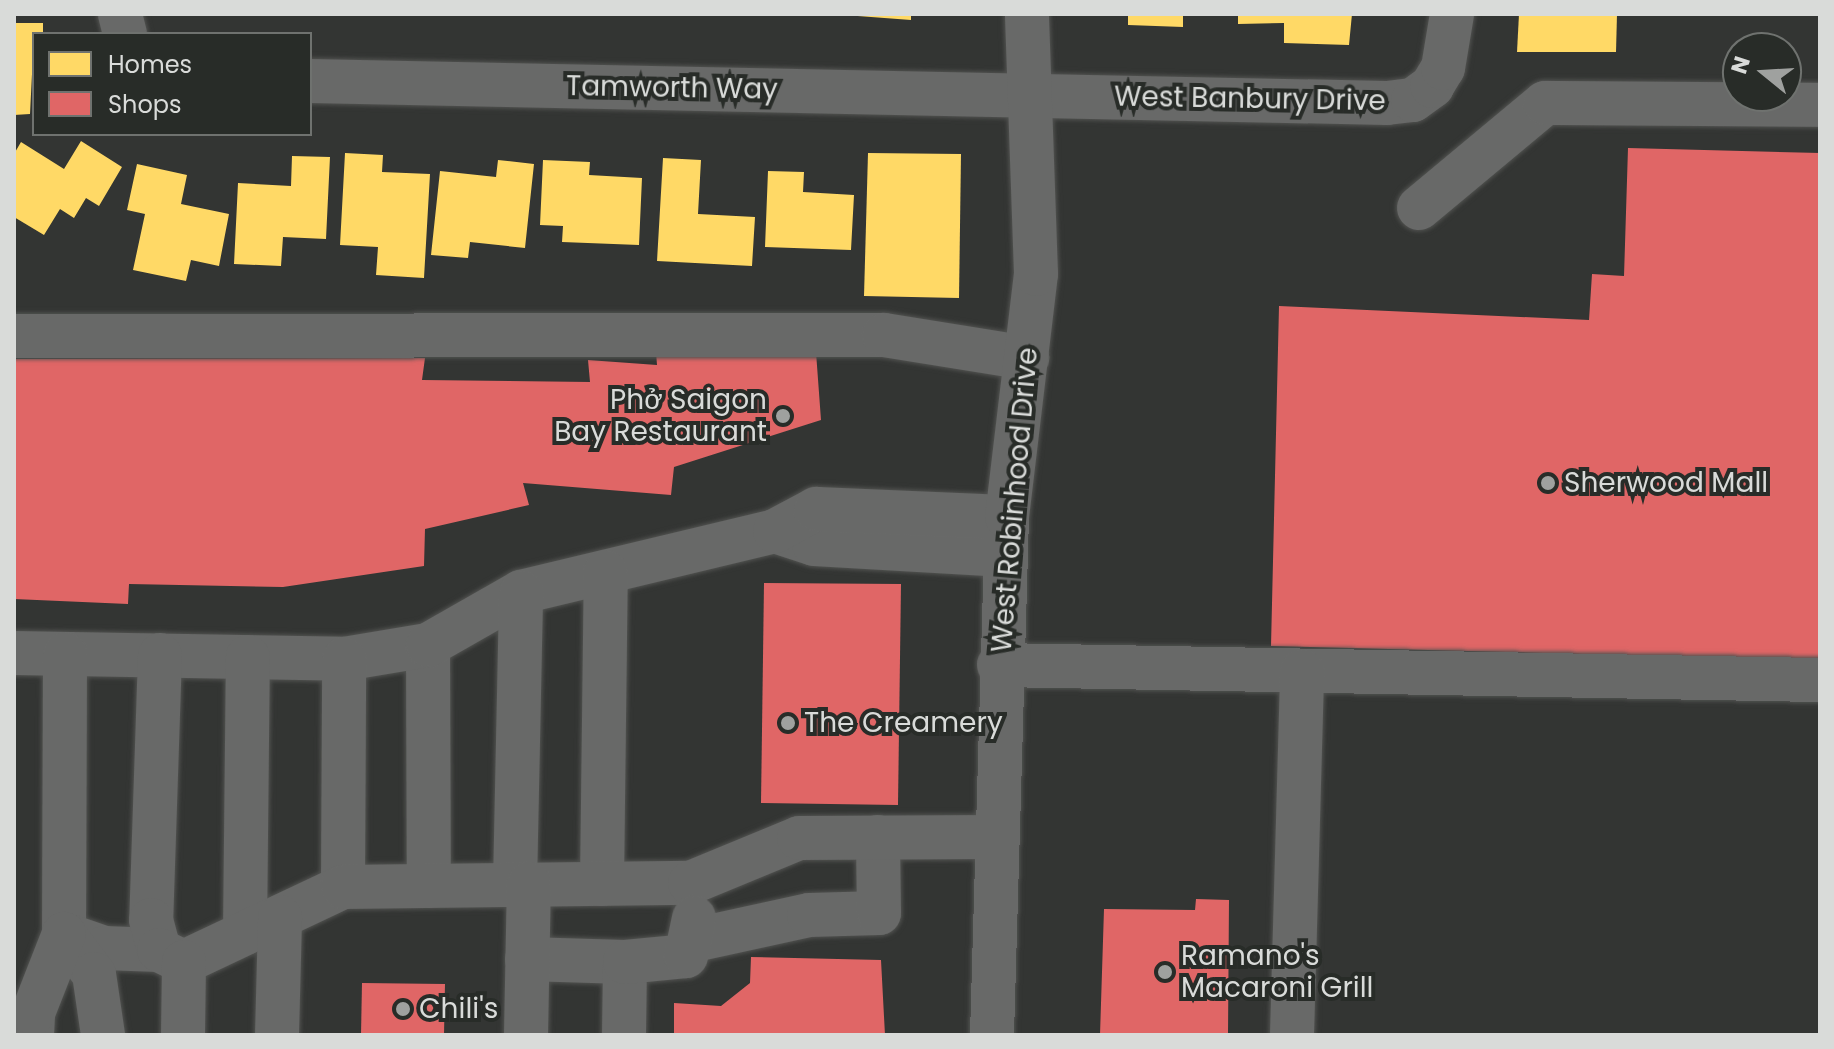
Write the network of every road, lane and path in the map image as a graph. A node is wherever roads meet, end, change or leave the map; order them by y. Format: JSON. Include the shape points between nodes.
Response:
{"nodes":[{"id":1,"x":1027,"y":14,"type":"edge"},
{"id":2,"x":1452,"y":14,"type":"edge"},
{"id":3,"x":312,"y":81,"type":"edge"},
{"id":4,"x":1035,"y":95,"type":"junction"},
{"id":5,"x":1820,"y":105,"type":"edge"},
{"id":6,"x":1419,"y":208,"type":"dead end"},
{"id":7,"x":14,"y":336,"type":"edge"},
{"id":8,"x":1027,"y":358,"type":"junction"},
{"id":9,"x":1006,"y":536,"type":"junction"},
{"id":10,"x":606,"y":572,"type":"junction"},
{"id":11,"x":521,"y":592,"type":"junction"},
{"id":12,"x":428,"y":645,"type":"junction"},
{"id":13,"x":14,"y":653,"type":"edge"},
{"id":14,"x":65,"y":654,"type":"junction"},
{"id":15,"x":160,"y":655,"type":"junction"},
{"id":16,"x":248,"y":657,"type":"junction"},
{"id":17,"x":344,"y":659,"type":"junction"},
{"id":18,"x":999,"y":665,"type":"junction"},
{"id":19,"x":1302,"y":671,"type":"junction"},
{"id":20,"x":1820,"y":680,"type":"edge"},
{"id":21,"x":878,"y":837,"type":"junction"},
{"id":22,"x":996,"y":837,"type":"junction"},
{"id":23,"x":690,"y":883,"type":"junction"},
{"id":24,"x":602,"y":884,"type":"junction"},
{"id":25,"x":522,"y":885,"type":"junction"},
{"id":26,"x":429,"y":886,"type":"junction"},
{"id":27,"x":343,"y":887,"type":"junction"},
{"id":28,"x":262,"y":925,"type":"junction"},
{"id":29,"x":64,"y":934,"type":"junction"},
{"id":30,"x":688,"y":948,"type":"junction"},
{"id":31,"x":172,"y":956,"type":"junction"},
{"id":32,"x":527,"y":959,"type":"junction"},
{"id":33,"x":625,"y":962,"type":"junction"},
{"id":34,"x":26,"y":1021,"type":"edge"},
{"id":35,"x":103,"y":1035,"type":"edge"},
{"id":36,"x":183,"y":1035,"type":"edge"},
{"id":37,"x":277,"y":1035,"type":"edge"},
{"id":38,"x":526,"y":1035,"type":"edge"},
{"id":39,"x":624,"y":1035,"type":"edge"},
{"id":40,"x":992,"y":1035,"type":"edge"},
{"id":41,"x":1292,"y":1035,"type":"edge"}],
"edges":[{"from":1,"to":4,"type":"street","name":"West Robinhood Drive"},
{"from":2,"to":4,"type":"street","name":"West Banbury Drive","via":[[1443,68],[1413,100]]},
{"from":3,"to":4,"type":"street","name":"Tamworth Way"},
{"from":4,"to":8,"type":"street","name":"West Robinhood Drive","via":[[1036,274]]},
{"from":5,"to":6,"type":"street","via":[[1545,103]]},
{"from":7,"to":8,"type":"street","via":[[884,335]]},
{"from":8,"to":9,"type":"street","name":"West Robinhood Drive"},
{"from":9,"to":10,"type":"street","via":[[816,509],[775,531]]},
{"from":9,"to":18,"type":"street","name":"West Robinhood Drive"},
{"from":10,"to":11,"type":"street"},
{"from":10,"to":24,"type":"street"},
{"from":11,"to":12,"type":"street"},
{"from":11,"to":25,"type":"street"},
{"from":12,"to":17,"type":"street"},
{"from":12,"to":26,"type":"street"},
{"from":13,"to":14,"type":"street"},
{"from":14,"to":15,"type":"street"},
{"from":14,"to":29,"type":"street"},
{"from":15,"to":16,"type":"street"},
{"from":15,"to":31,"type":"street","via":[[151,920]]},
{"from":16,"to":17,"type":"street"},
{"from":16,"to":28,"type":"street"},
{"from":17,"to":27,"type":"street"},
{"from":18,"to":19,"type":"street"},
{"from":18,"to":22,"type":"street","name":"West Robinhood Drive"},
{"from":19,"to":20,"type":"street"},
{"from":19,"to":41,"type":"street"},
{"from":21,"to":22,"type":"street"},
{"from":21,"to":23,"type":"street","via":[[799,838]]},
{"from":21,"to":30,"type":"street","via":[[879,913],[809,915]]},
{"from":22,"to":40,"type":"street","name":"West Robinhood Drive"},
{"from":23,"to":24,"type":"street"},
{"from":23,"to":30,"type":"street"},
{"from":24,"to":25,"type":"street"},
{"from":25,"to":26,"type":"street"},
{"from":25,"to":32,"type":"street"},
{"from":26,"to":27,"type":"street"},
{"from":27,"to":28,"type":"street"},
{"from":28,"to":31,"type":"street"},
{"from":28,"to":37,"type":"street"},
{"from":29,"to":31,"type":"street","via":[[104,948]]},
{"from":29,"to":34,"type":"street"},
{"from":29,"to":35,"type":"street","via":[[94,974]]},
{"from":30,"to":33,"type":"street"},
{"from":31,"to":36,"type":"street"},
{"from":32,"to":33,"type":"street"},
{"from":32,"to":38,"type":"street"},
{"from":33,"to":39,"type":"street"}]}
